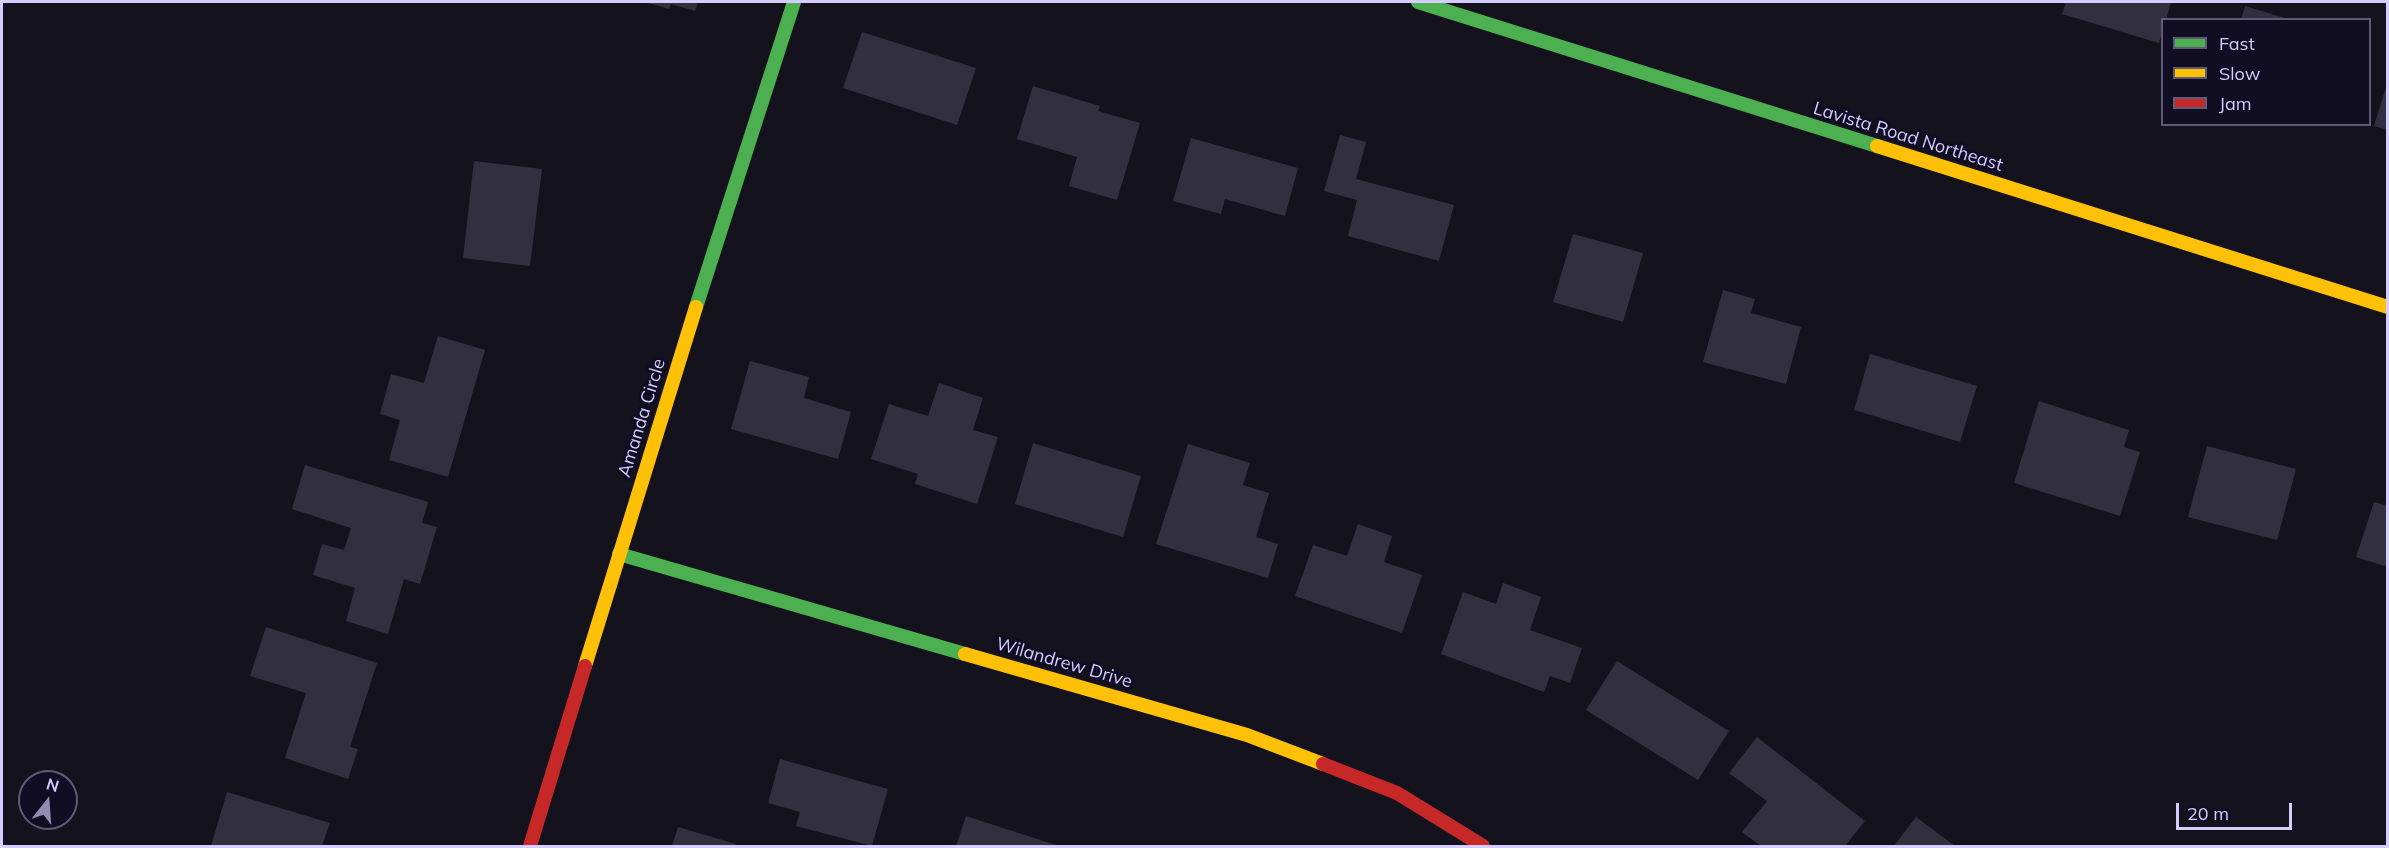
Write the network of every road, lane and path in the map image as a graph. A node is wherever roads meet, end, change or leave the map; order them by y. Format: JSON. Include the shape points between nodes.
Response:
{"nodes":[{"id":1,"x":794,"y":2,"type":"edge"},
{"id":2,"x":1418,"y":2,"type":"edge"},
{"id":3,"x":2388,"y":307,"type":"edge"},
{"id":4,"x":619,"y":554,"type":"junction"},
{"id":5,"x":530,"y":846,"type":"edge"},
{"id":6,"x":1483,"y":846,"type":"edge"}],
"edges":[{"from":1,"to":4,"type":"street","name":"Amanda Circle"},
{"from":2,"to":3,"type":"street","name":"Lavista Road Northeast"},
{"from":4,"to":5,"type":"street","name":"Amanda Circle"},
{"from":4,"to":6,"type":"street","name":"Wilandrew Drive","via":[[1247,735],[1397,793]]}]}
